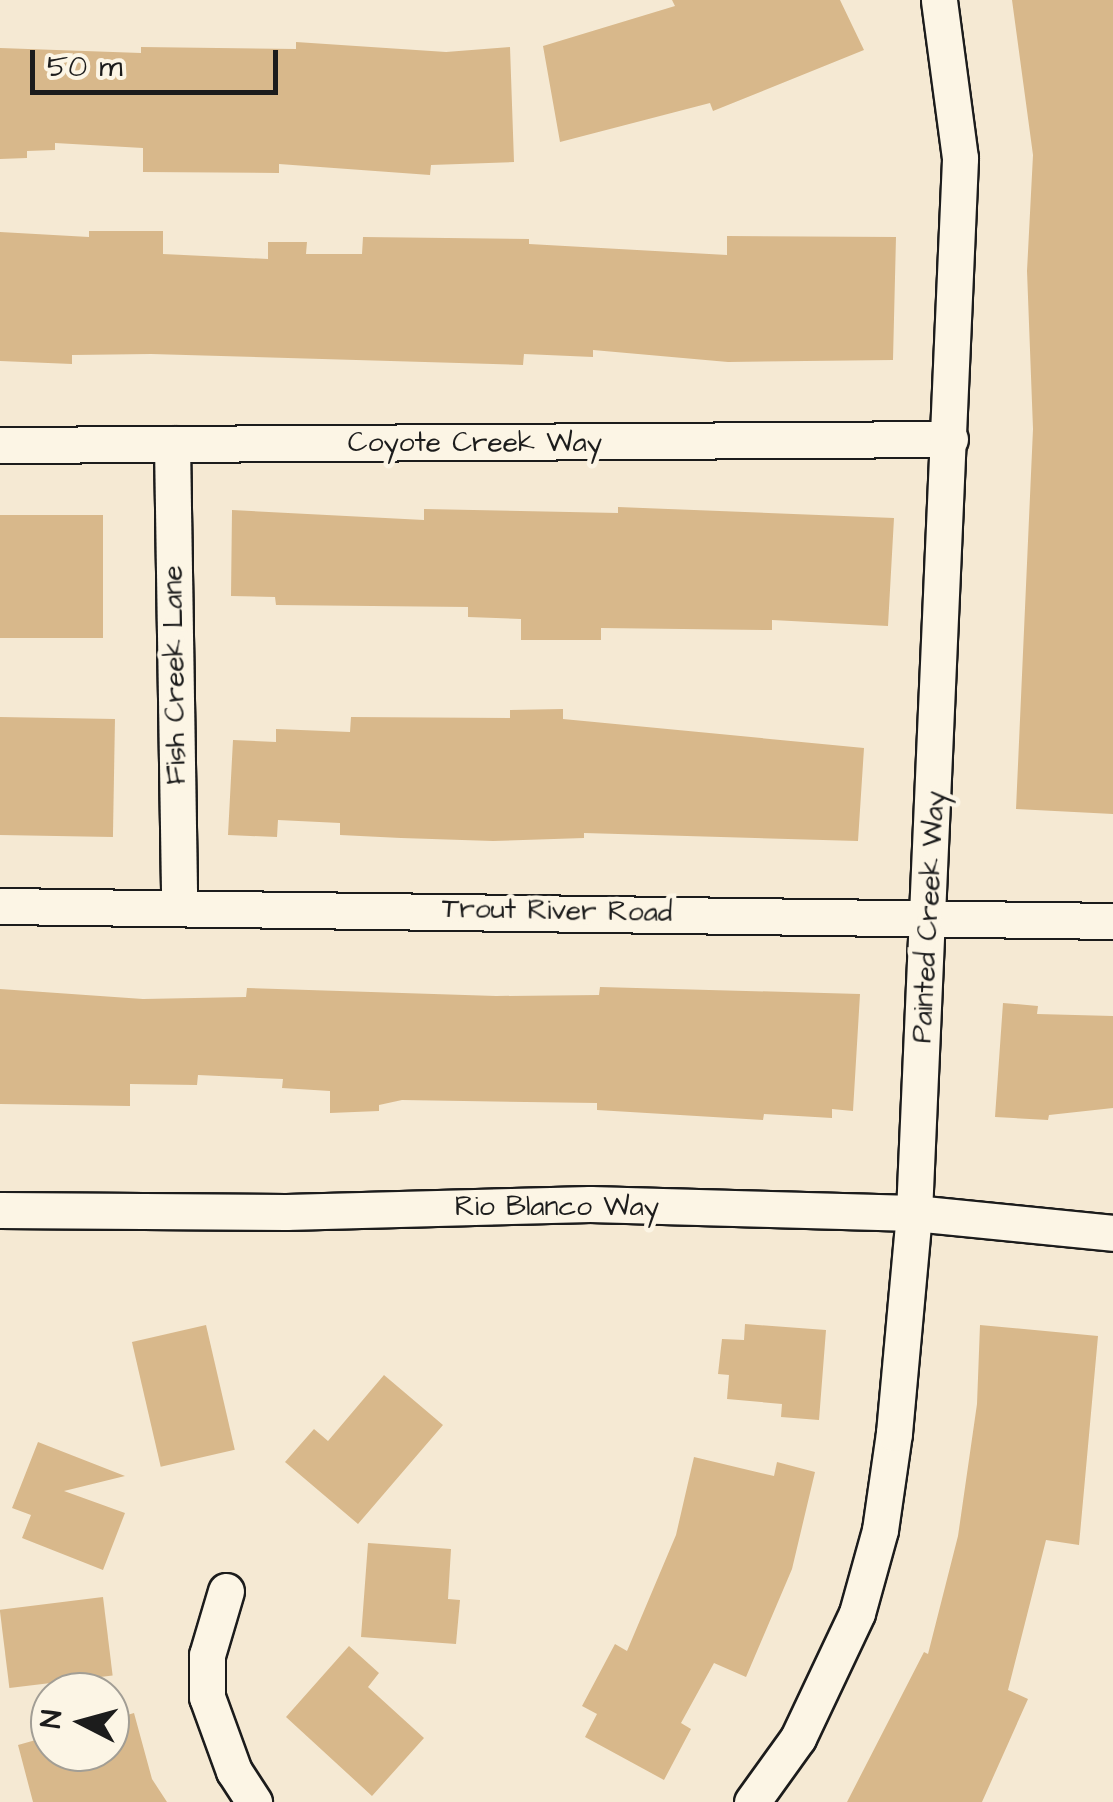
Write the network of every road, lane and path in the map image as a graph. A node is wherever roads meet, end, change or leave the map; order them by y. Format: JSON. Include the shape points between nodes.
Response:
{"nodes":[{"id":1,"x":939,"y":0,"type":"edge"},
{"id":2,"x":950,"y":439,"type":"junction"},
{"id":3,"x":0,"y":444,"type":"edge"},
{"id":4,"x":172,"y":444,"type":"junction"},
{"id":5,"x":0,"y":906,"type":"edge"},
{"id":6,"x":178,"y":906,"type":"junction"},
{"id":7,"x":929,"y":919,"type":"junction"},
{"id":8,"x":1113,"y":922,"type":"edge"},
{"id":9,"x":0,"y":1210,"type":"edge"},
{"id":10,"x":914,"y":1214,"type":"junction"},
{"id":11,"x":1113,"y":1233,"type":"edge"},
{"id":12,"x":226,"y":1591,"type":"dead end"},
{"id":13,"x":254,"y":1802,"type":"edge"},
{"id":14,"x":752,"y":1802,"type":"edge"}],
"edges":[{"from":1,"to":2,"type":"street","name":"Painted Creek Way","via":[[960,158]]},
{"from":2,"to":4,"type":"street","name":"Coyote Creek Way"},
{"from":2,"to":7,"type":"street","name":"Painted Creek Way"},
{"from":3,"to":4,"type":"street","name":"Coyote Creek Way"},
{"from":4,"to":6,"type":"street","name":"Fish Creek Lane"},
{"from":5,"to":6,"type":"street","name":"Trout River Road"},
{"from":6,"to":7,"type":"street","name":"Trout River Road"},
{"from":7,"to":8,"type":"street","name":"Trout River Road"},
{"from":7,"to":10,"type":"street","name":"Painted Creek Way"},
{"from":9,"to":10,"type":"street","name":"Rio Blanco Way","via":[[590,1204]]},
{"from":10,"to":11,"type":"street","name":"Rio Blanco Way"},
{"from":10,"to":14,"type":"street","name":"Painted Creek Way","via":[[880,1530],[826,1688]]},
{"from":12,"to":13,"type":"street","via":[[207,1655],[208,1697],[234,1772]]}]}
